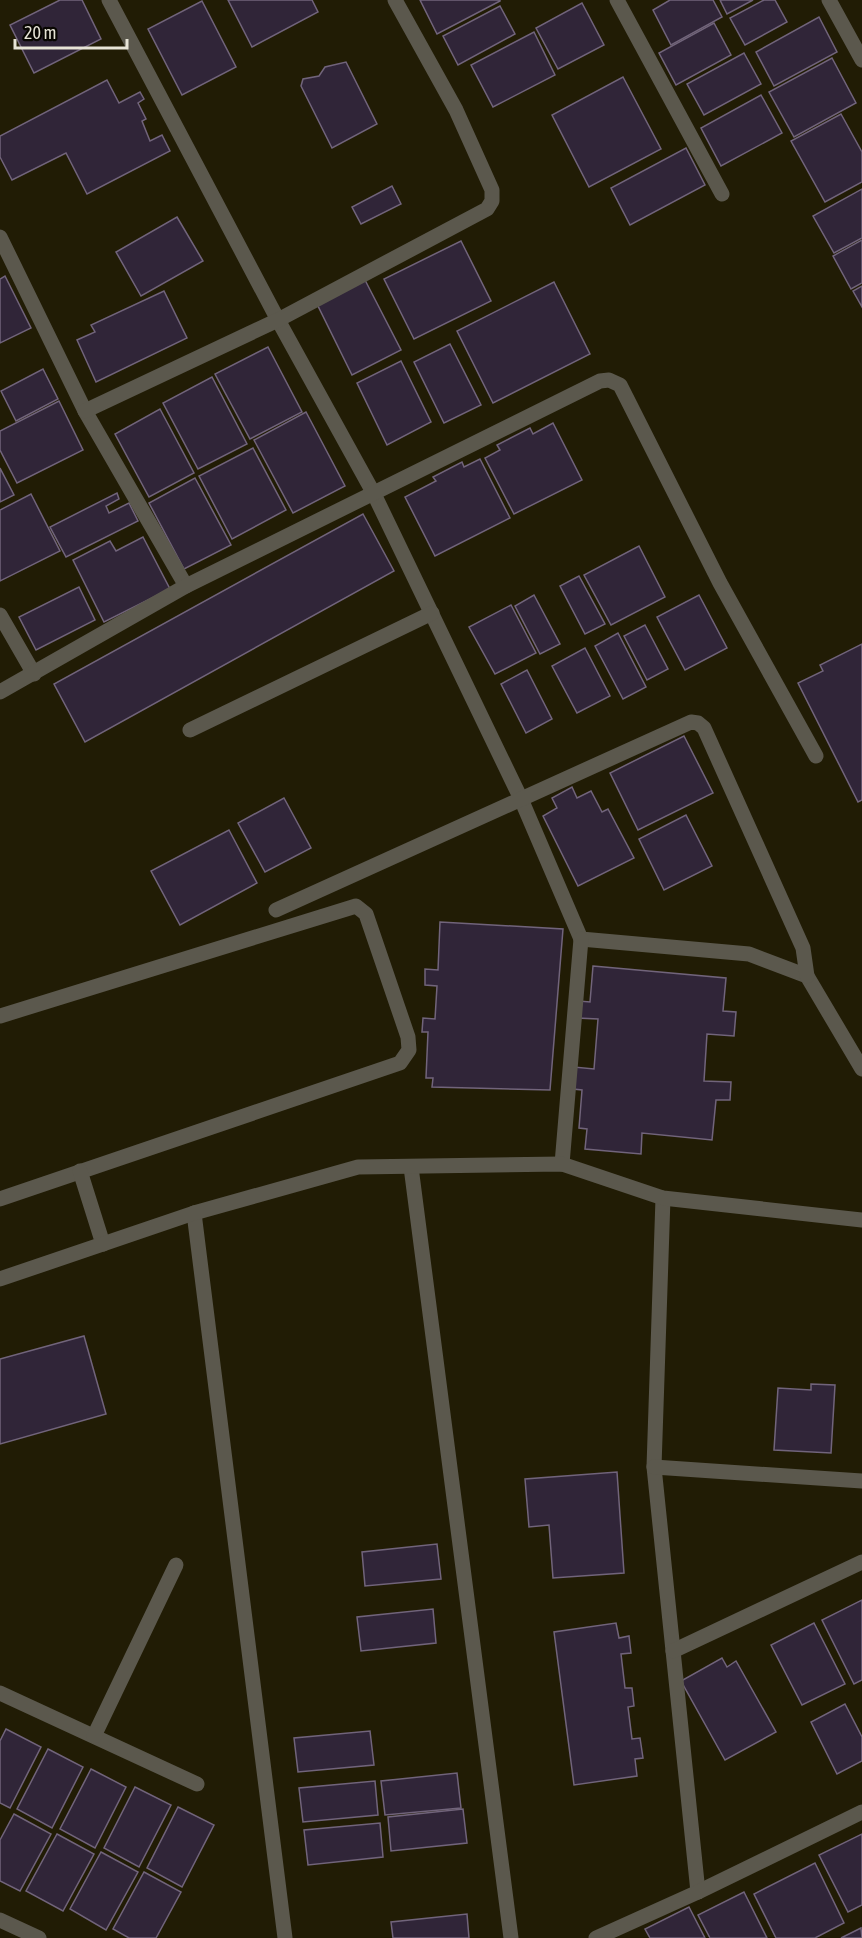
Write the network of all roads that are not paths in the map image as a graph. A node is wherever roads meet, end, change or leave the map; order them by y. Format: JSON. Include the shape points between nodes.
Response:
{"nodes":[{"id":1,"x":109,"y":0,"type":"edge"},
{"id":2,"x":395,"y":0,"type":"edge"},
{"id":3,"x":617,"y":0,"type":"edge"},
{"id":4,"x":830,"y":0,"type":"edge"},
{"id":5,"x":862,"y":60,"type":"edge"},
{"id":6,"x":722,"y":194,"type":"dead end"},
{"id":7,"x":0,"y":237,"type":"edge"},
{"id":8,"x":6,"y":262,"type":"edge"},
{"id":9,"x":278,"y":320,"type":"junction"},
{"id":10,"x":86,"y":411,"type":"junction"},
{"id":11,"x":374,"y":494,"type":"junction"},
{"id":12,"x":186,"y":586,"type":"junction"},
{"id":13,"x":432,"y":613,"type":"junction"},
{"id":14,"x":0,"y":615,"type":"edge"},
{"id":15,"x":34,"y":674,"type":"junction"},
{"id":16,"x":0,"y":692,"type":"edge"},
{"id":17,"x":190,"y":730,"type":"dead end"},
{"id":18,"x":816,"y":756,"type":"dead end"},
{"id":19,"x":521,"y":799,"type":"junction"},
{"id":20,"x":276,"y":910,"type":"dead end"},
{"id":21,"x":581,"y":939,"type":"junction"},
{"id":22,"x":807,"y":976,"type":"junction"},
{"id":23,"x":0,"y":1016,"type":"edge"},
{"id":24,"x":862,"y":1069,"type":"edge"},
{"id":25,"x":562,"y":1164,"type":"junction"},
{"id":26,"x":411,"y":1167,"type":"junction"},
{"id":27,"x":80,"y":1172,"type":"junction"},
{"id":28,"x":663,"y":1198,"type":"junction"},
{"id":29,"x":0,"y":1199,"type":"edge"},
{"id":30,"x":194,"y":1213,"type":"junction"},
{"id":31,"x":862,"y":1220,"type":"edge"},
{"id":32,"x":103,"y":1244,"type":"junction"},
{"id":33,"x":1,"y":1273,"type":"edge"},
{"id":34,"x":654,"y":1467,"type":"junction"},
{"id":35,"x":860,"y":1484,"type":"edge"},
{"id":36,"x":862,"y":1562,"type":"edge"},
{"id":37,"x":176,"y":1565,"type":"dead end"},
{"id":38,"x":673,"y":1651,"type":"junction"},
{"id":39,"x":0,"y":1693,"type":"edge"},
{"id":40,"x":94,"y":1736,"type":"junction"},
{"id":41,"x":197,"y":1784,"type":"dead end"},
{"id":42,"x":862,"y":1812,"type":"edge"},
{"id":43,"x":698,"y":1892,"type":"junction"},
{"id":44,"x":0,"y":1920,"type":"edge"},
{"id":45,"x":39,"y":1938,"type":"edge"},
{"id":46,"x":285,"y":1938,"type":"edge"},
{"id":47,"x":511,"y":1938,"type":"edge"},
{"id":48,"x":596,"y":1938,"type":"edge"}],
"edges":[{"from":1,"to":9,"type":"street"},
{"from":2,"to":9,"type":"street","via":[[456,110],[492,190],[492,201],[487,209]]},
{"from":3,"to":6,"type":"street"},
{"from":4,"to":5,"type":"street"},
{"from":7,"to":8,"type":"street"},
{"from":8,"to":10,"type":"street"},
{"from":9,"to":10,"type":"street"},
{"from":9,"to":11,"type":"street"},
{"from":10,"to":12,"type":"street"},
{"from":11,"to":12,"type":"street"},
{"from":11,"to":13,"type":"street"},
{"from":11,"to":18,"type":"street","via":[[600,381],[620,385],[720,583]]},
{"from":12,"to":15,"type":"street"},
{"from":13,"to":17,"type":"street"},
{"from":13,"to":19,"type":"street"},
{"from":14,"to":15,"type":"street"},
{"from":15,"to":16,"type":"street"},
{"from":19,"to":20,"type":"street"},
{"from":19,"to":21,"type":"street"},
{"from":19,"to":22,"type":"street","via":[[676,728],[698,723],[704,728],[803,948]]},
{"from":21,"to":22,"type":"street","via":[[749,954]]},
{"from":21,"to":25,"type":"street"},
{"from":22,"to":24,"type":"street"},
{"from":23,"to":27,"type":"street","via":[[346,907],[356,906],[366,914],[408,1037],[409,1050],[400,1063]]},
{"from":25,"to":26,"type":"street"},
{"from":25,"to":28,"type":"street"},
{"from":26,"to":30,"type":"street","via":[[358,1167]]},
{"from":26,"to":47,"type":"street"},
{"from":27,"to":29,"type":"street"},
{"from":27,"to":32,"type":"street"},
{"from":28,"to":31,"type":"street"},
{"from":28,"to":34,"type":"street"},
{"from":30,"to":32,"type":"street"},
{"from":30,"to":46,"type":"street"},
{"from":32,"to":33,"type":"street"},
{"from":34,"to":35,"type":"street"},
{"from":34,"to":38,"type":"street"},
{"from":36,"to":38,"type":"street"},
{"from":37,"to":40,"type":"street"},
{"from":38,"to":43,"type":"street"},
{"from":39,"to":40,"type":"street"},
{"from":40,"to":41,"type":"street"},
{"from":42,"to":43,"type":"street"},
{"from":43,"to":48,"type":"street"},
{"from":44,"to":45,"type":"street"}]}
